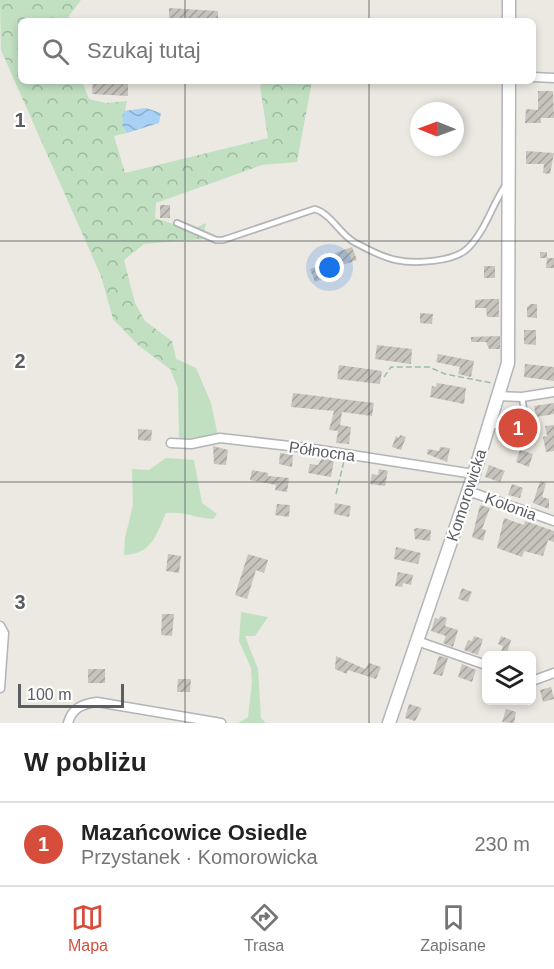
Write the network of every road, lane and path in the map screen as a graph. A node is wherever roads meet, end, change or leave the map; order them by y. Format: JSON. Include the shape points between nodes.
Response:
{"nodes":[{"id":1,"x":509,"y":0,"type":"edge"},
{"id":2,"x":509,"y":18,"type":"edge"},
{"id":3,"x":536,"y":77,"type":"edge"},
{"id":4,"x":554,"y":78,"type":"edge"},
{"id":5,"x":509,"y":84,"type":"edge"},
{"id":6,"x":510,"y":178,"type":"junction"},
{"id":7,"x":177,"y":223,"type":"dead end"},
{"id":8,"x":384,"y":377,"type":"dead end"},
{"id":9,"x":500,"y":391,"type":"junction"},
{"id":10,"x":554,"y":392,"type":"edge"},
{"id":11,"x":522,"y":397,"type":"junction"},
{"id":12,"x":488,"y":426,"type":"junction"},
{"id":13,"x":171,"y":443,"type":"dead end"},
{"id":14,"x":345,"y":454,"type":"junction"},
{"id":15,"x":474,"y":474,"type":"junction"},
{"id":16,"x":468,"y":491,"type":"junction"},
{"id":17,"x":336,"y":494,"type":"dead end"},
{"id":18,"x":554,"y":521,"type":"edge"},
{"id":19,"x":0,"y":626,"type":"edge"},
{"id":20,"x":417,"y":640,"type":"junction"},
{"id":21,"x":482,"y":664,"type":"edge"},
{"id":22,"x":554,"y":673,"type":"edge"},
{"id":23,"x":536,"y":679,"type":"edge"},
{"id":24,"x":0,"y":688,"type":"edge"},
{"id":25,"x":68,"y":723,"type":"edge"},
{"id":26,"x":221,"y":723,"type":"edge"},
{"id":27,"x":389,"y":723,"type":"edge"}],
"edges":[{"from":1,"to":2,"type":"street"},
{"from":3,"to":4,"type":"street"},
{"from":5,"to":6,"type":"street","name":"Komorowicka"},
{"from":6,"to":7,"type":"lane","via":[[465,251],[423,261],[398,261],[381,255],[351,240],[315,209],[223,240]]},
{"from":6,"to":9,"type":"street","name":"Komorowicka","via":[[510,348]]},
{"from":8,"to":9,"type":"path","via":[[392,367],[429,367]]},
{"from":9,"to":11,"type":"street"},
{"from":9,"to":12,"type":"street","name":"Komorowicka"},
{"from":10,"to":11,"type":"street"},
{"from":11,"to":12,"type":"lane","via":[[525,417],[517,423]]},
{"from":12,"to":15,"type":"street","name":"Komorowicka"},
{"from":13,"to":14,"type":"street","name":"Północna","via":[[191,444],[220,438]]},
{"from":14,"to":15,"type":"street","name":"Północna"},
{"from":14,"to":17,"type":"path"},
{"from":15,"to":16,"type":"street","name":"Komorowicka"},
{"from":16,"to":18,"type":"street","name":"Kolonia"},
{"from":16,"to":20,"type":"street","name":"Komorowicka"},
{"from":19,"to":24,"type":"street","via":[[4,633]]},
{"from":20,"to":21,"type":"street"},
{"from":20,"to":27,"type":"street","name":"Komorowicka"},
{"from":22,"to":23,"type":"street"},
{"from":25,"to":26,"type":"street","via":[[70,713],[83,704],[97,702]]}]}
